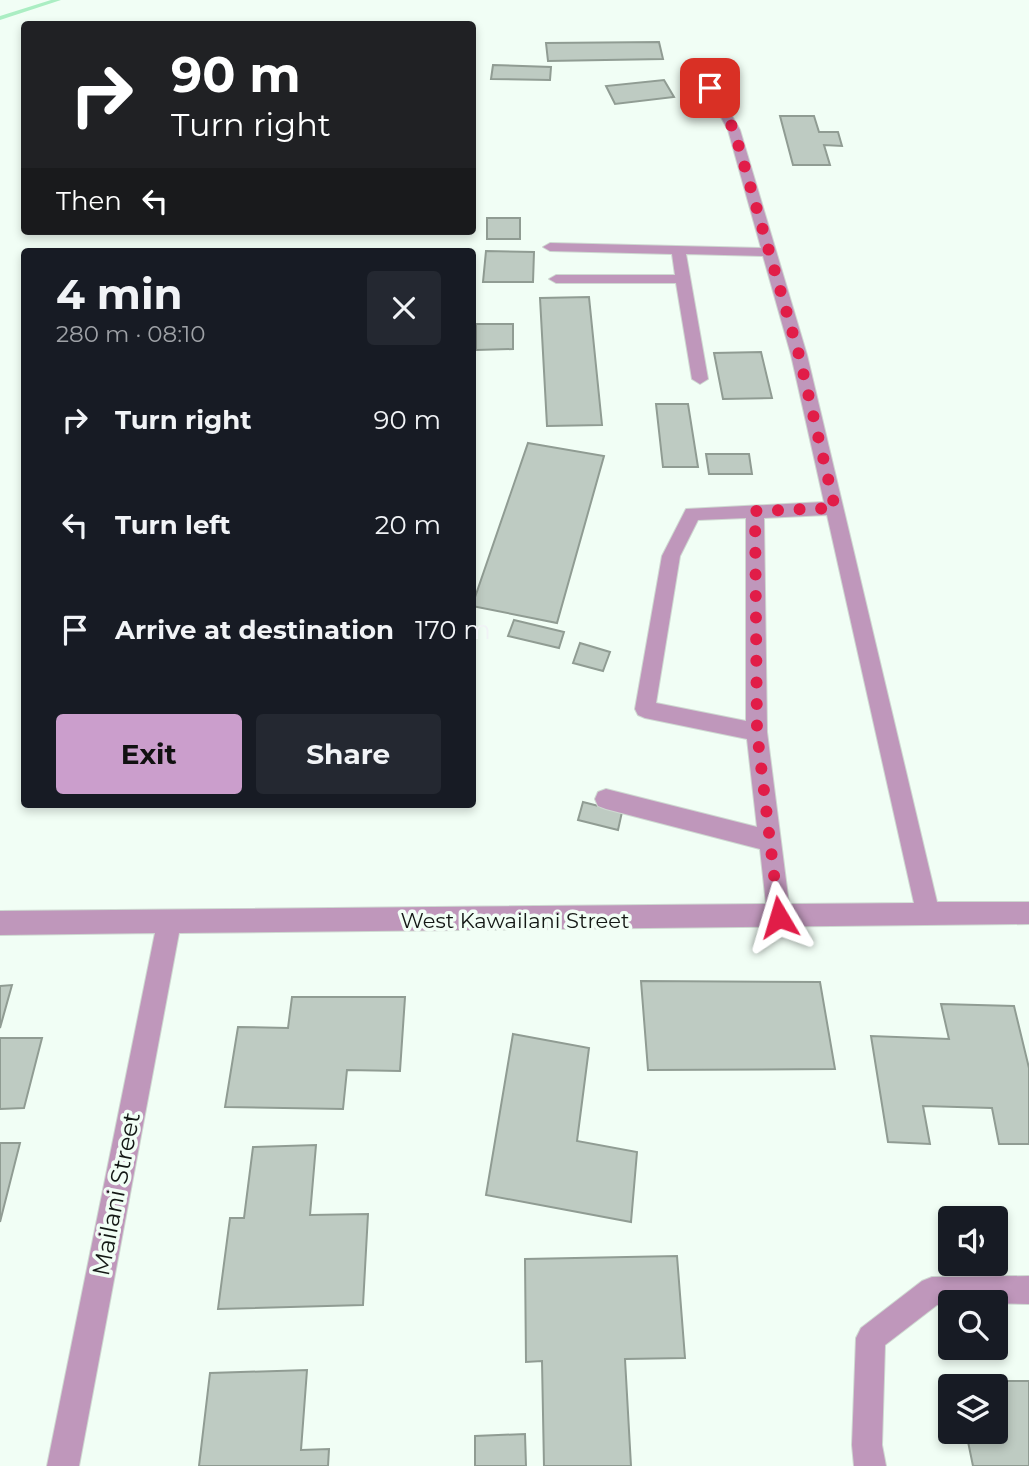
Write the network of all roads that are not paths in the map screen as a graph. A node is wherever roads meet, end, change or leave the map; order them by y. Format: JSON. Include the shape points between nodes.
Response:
{"nodes":[{"id":1,"x":699,"y":67,"type":"dead end"},
{"id":2,"x":550,"y":247,"type":"dead end"},
{"id":3,"x":678,"y":250,"type":"junction"},
{"id":4,"x":769,"y":252,"type":"junction"},
{"id":5,"x":556,"y":279,"type":"dead end"},
{"id":6,"x":683,"y":279,"type":"junction"},
{"id":7,"x":700,"y":379,"type":"dead end"},
{"id":8,"x":835,"y":508,"type":"junction"},
{"id":9,"x":755,"y":511,"type":"junction"},
{"id":10,"x":757,"y":732,"type":"junction"},
{"id":11,"x":606,"y":799,"type":"dead end"},
{"id":12,"x":770,"y":841,"type":"junction"},
{"id":13,"x":928,"y":913,"type":"junction"},
{"id":14,"x":1029,"y":914,"type":"edge"},
{"id":15,"x":779,"y":917,"type":"junction"},
{"id":16,"x":169,"y":921,"type":"junction"},
{"id":17,"x":0,"y":923,"type":"edge"},
{"id":18,"x":1029,"y":1290,"type":"edge"},
{"id":19,"x":63,"y":1466,"type":"edge"},
{"id":20,"x":870,"y":1466,"type":"edge"}],
"edges":[{"from":1,"to":4,"type":"street","via":[[734,130]]},
{"from":2,"to":3,"type":"street"},
{"from":3,"to":4,"type":"street"},
{"from":3,"to":6,"type":"street"},
{"from":4,"to":8,"type":"street"},
{"from":5,"to":6,"type":"street"},
{"from":6,"to":7,"type":"street"},
{"from":8,"to":9,"type":"street"},
{"from":8,"to":13,"type":"street"},
{"from":9,"to":10,"type":"street"},
{"from":9,"to":10,"type":"street","via":[[692,514],[671,556],[645,709]]},
{"from":10,"to":12,"type":"street"},
{"from":11,"to":12,"type":"street"},
{"from":12,"to":15,"type":"street"},
{"from":13,"to":14,"type":"street","name":"West Kawailani Street"},
{"from":13,"to":15,"type":"street","name":"West Kawailani Street"},
{"from":15,"to":16,"type":"street","name":"West Kawailani Street"},
{"from":16,"to":17,"type":"street","name":"West Kawailani Street"},
{"from":16,"to":19,"type":"street","name":"Mailani Street"},
{"from":18,"to":20,"type":"street","via":[[932,1291],[871,1338]]}]}
